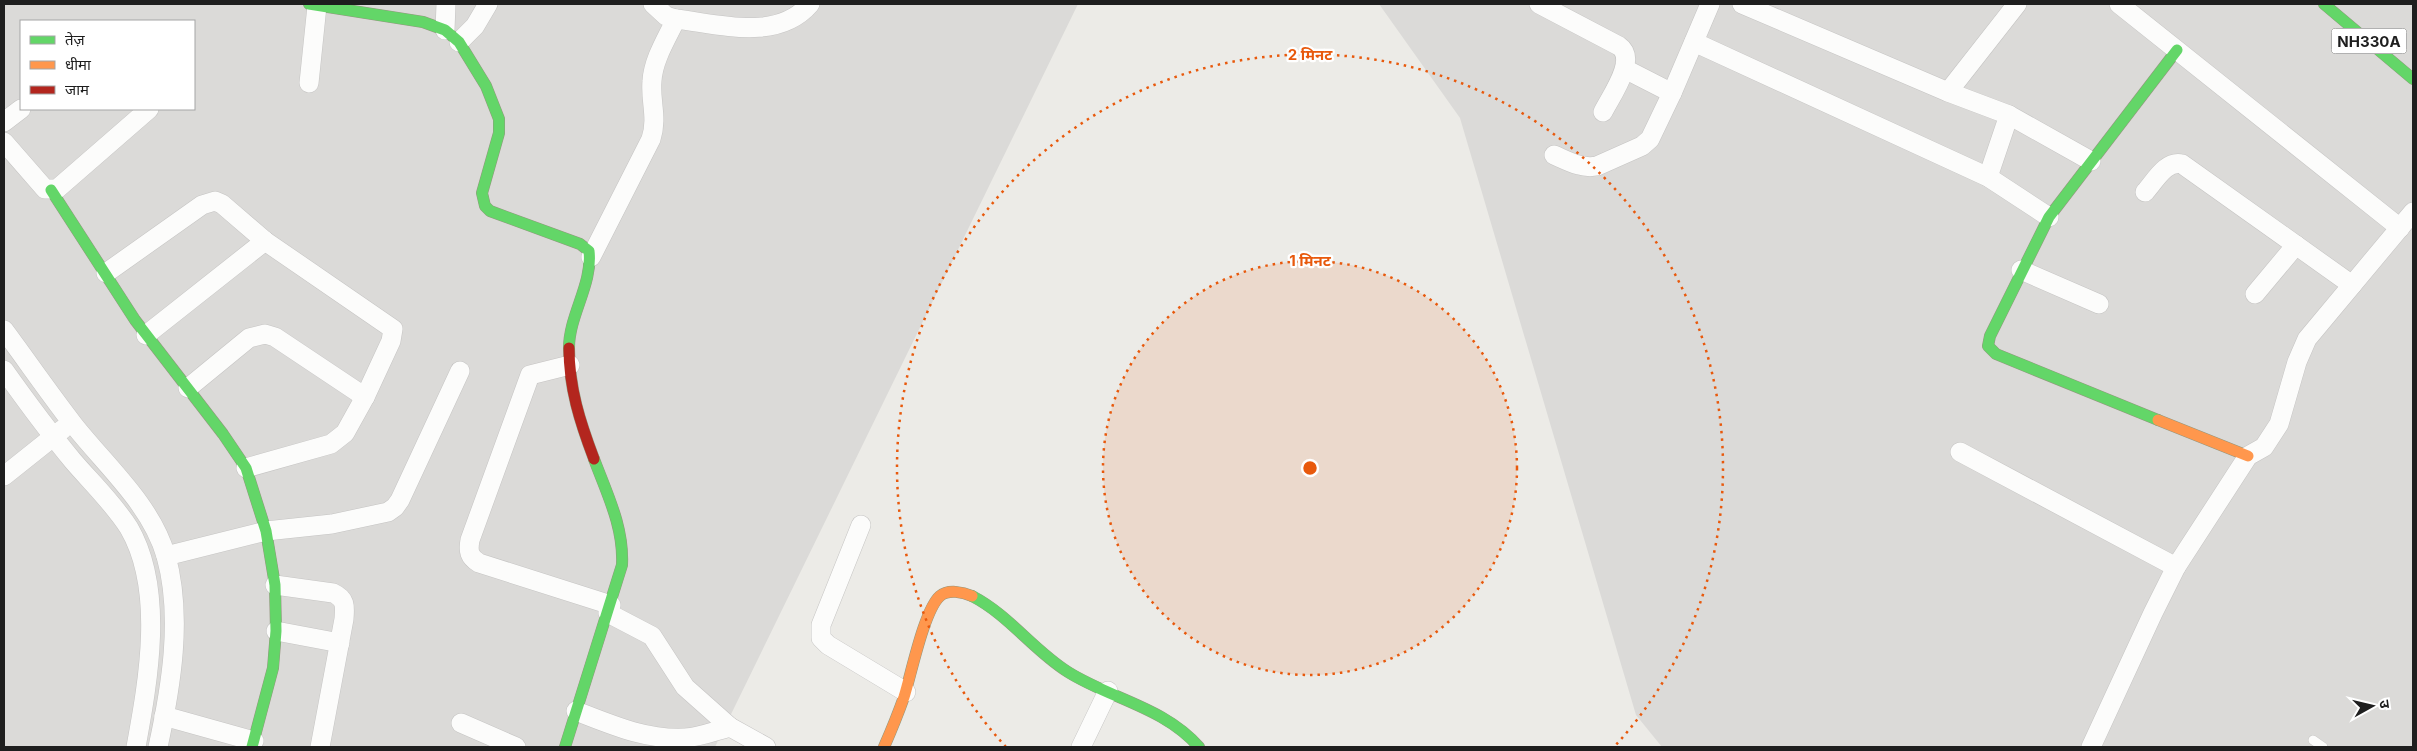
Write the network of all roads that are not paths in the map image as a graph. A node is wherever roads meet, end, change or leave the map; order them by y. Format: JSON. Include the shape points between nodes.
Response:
{"nodes":[{"id":1,"x":446,"y":4,"type":"edge"},
{"id":2,"x":488,"y":4,"type":"edge"},
{"id":3,"x":652,"y":4,"type":"edge"},
{"id":4,"x":810,"y":4,"type":"edge"},
{"id":5,"x":1539,"y":4,"type":"edge"},
{"id":6,"x":1710,"y":4,"type":"edge"},
{"id":7,"x":1742,"y":4,"type":"edge"},
{"id":8,"x":2017,"y":4,"type":"edge"},
{"id":9,"x":2119,"y":4,"type":"edge"},
{"id":10,"x":2324,"y":4,"type":"edge"},
{"id":11,"x":313,"y":5,"type":"edge"},
{"id":12,"x":676,"y":19,"type":"junction"},
{"id":13,"x":452,"y":36,"type":"junction"},
{"id":14,"x":1694,"y":42,"type":"junction"},
{"id":15,"x":2177,"y":50,"type":"junction"},
{"id":16,"x":1625,"y":69,"type":"junction"},
{"id":17,"x":2413,"y":79,"type":"edge"},
{"id":18,"x":309,"y":83,"type":"dead end"},
{"id":19,"x":1948,"y":92,"type":"junction"},
{"id":20,"x":1672,"y":93,"type":"junction"},
{"id":21,"x":20,"y":110,"type":"edge"},
{"id":22,"x":148,"y":110,"type":"edge"},
{"id":23,"x":1604,"y":112,"type":"dead end"},
{"id":24,"x":2009,"y":114,"type":"junction"},
{"id":25,"x":4,"y":122,"type":"edge"},
{"id":26,"x":4,"y":142,"type":"edge"},
{"id":27,"x":1554,"y":155,"type":"dead end"},
{"id":28,"x":2091,"y":161,"type":"junction"},
{"id":29,"x":1988,"y":177,"type":"junction"},
{"id":30,"x":51,"y":190,"type":"junction"},
{"id":31,"x":2145,"y":192,"type":"dead end"},
{"id":32,"x":2413,"y":212,"type":"edge"},
{"id":33,"x":2049,"y":217,"type":"junction"},
{"id":34,"x":2400,"y":228,"type":"junction"},
{"id":35,"x":266,"y":240,"type":"junction"},
{"id":36,"x":2296,"y":245,"type":"junction"},
{"id":37,"x":590,"y":257,"type":"junction"},
{"id":38,"x":2021,"y":270,"type":"junction"},
{"id":39,"x":106,"y":273,"type":"junction"},
{"id":40,"x":2352,"y":285,"type":"junction"},
{"id":41,"x":2254,"y":294,"type":"dead end"},
{"id":42,"x":2099,"y":304,"type":"dead end"},
{"id":43,"x":4,"y":330,"type":"edge"},
{"id":44,"x":146,"y":335,"type":"junction"},
{"id":45,"x":570,"y":365,"type":"junction"},
{"id":46,"x":4,"y":370,"type":"edge"},
{"id":47,"x":460,"y":371,"type":"dead end"},
{"id":48,"x":188,"y":388,"type":"junction"},
{"id":49,"x":365,"y":398,"type":"junction"},
{"id":50,"x":72,"y":423,"type":"junction"},
{"id":51,"x":53,"y":437,"type":"junction"},
{"id":52,"x":1960,"y":452,"type":"dead end"},
{"id":53,"x":2248,"y":456,"type":"junction"},
{"id":54,"x":246,"y":468,"type":"junction"},
{"id":55,"x":4,"y":476,"type":"edge"},
{"id":56,"x":861,"y":525,"type":"dead end"},
{"id":57,"x":266,"y":531,"type":"junction"},
{"id":58,"x":166,"y":556,"type":"junction"},
{"id":59,"x":2176,"y":567,"type":"junction"},
{"id":60,"x":275,"y":585,"type":"junction"},
{"id":61,"x":610,"y":609,"type":"junction"},
{"id":62,"x":276,"y":631,"type":"junction"},
{"id":63,"x":340,"y":642,"type":"junction"},
{"id":64,"x":1108,"y":691,"type":"junction"},
{"id":65,"x":906,"y":692,"type":"junction"},
{"id":66,"x":576,"y":712,"type":"junction"},
{"id":67,"x":164,"y":716,"type":"junction"},
{"id":68,"x":461,"y":723,"type":"dead end"},
{"id":69,"x":730,"y":727,"type":"junction"},
{"id":70,"x":2313,"y":740,"type":"dead end"},
{"id":71,"x":253,"y":744,"type":"edge"},
{"id":72,"x":136,"y":747,"type":"edge"},
{"id":73,"x":158,"y":747,"type":"edge"},
{"id":74,"x":320,"y":747,"type":"edge"},
{"id":75,"x":516,"y":747,"type":"edge"},
{"id":76,"x":565,"y":747,"type":"edge"},
{"id":77,"x":766,"y":747,"type":"edge"},
{"id":78,"x":884,"y":747,"type":"edge"},
{"id":79,"x":1081,"y":747,"type":"edge"},
{"id":80,"x":1199,"y":747,"type":"edge"},
{"id":81,"x":2091,"y":747,"type":"edge"},
{"id":82,"x":2323,"y":747,"type":"edge"}],
"edges":[{"from":1,"to":13,"type":"street"},
{"from":2,"to":13,"type":"street","via":[[474,26]]},
{"from":3,"to":12,"type":"street","via":[[666,16]]},
{"from":4,"to":12,"type":"street","via":[[796,16],[775,26],[757,28]]},
{"from":5,"to":16,"type":"street","via":[[1622,49],[1626,56]]},
{"from":6,"to":14,"type":"street"},
{"from":7,"to":19,"type":"street"},
{"from":8,"to":19,"type":"street"},
{"from":9,"to":15,"type":"street"},
{"from":10,"to":17,"type":"main road","number":"NH330A"},
{"from":11,"to":13,"type":"main road","via":[[423,22]]},
{"from":11,"to":18,"type":"street"},
{"from":12,"to":37,"type":"street","via":[[653,71],[651,90],[655,119],[651,139]]},
{"from":13,"to":37,"type":"main road","via":[[486,86],[499,119],[482,193],[485,206],[490,211],[580,244],[586,247]]},
{"from":14,"to":20,"type":"street"},
{"from":14,"to":29,"type":"street"},
{"from":15,"to":28,"type":"main road"},
{"from":15,"to":34,"type":"street"},
{"from":16,"to":20,"type":"street"},
{"from":16,"to":23,"type":"street"},
{"from":19,"to":24,"type":"street"},
{"from":20,"to":27,"type":"street","via":[[1650,139],[1642,146],[1589,168]]},
{"from":21,"to":25,"type":"street"},
{"from":22,"to":30,"type":"street"},
{"from":24,"to":28,"type":"street"},
{"from":24,"to":29,"type":"street"},
{"from":26,"to":30,"type":"street","via":[[41,185]]},
{"from":28,"to":33,"type":"main road"},
{"from":29,"to":33,"type":"street"},
{"from":30,"to":39,"type":"main road"},
{"from":31,"to":36,"type":"street","via":[[2167,167],[2182,164]]},
{"from":32,"to":34,"type":"street"},
{"from":33,"to":38,"type":"main road"},
{"from":34,"to":40,"type":"street"},
{"from":35,"to":39,"type":"street","via":[[222,204],[208,202]]},
{"from":35,"to":44,"type":"street"},
{"from":35,"to":49,"type":"street","via":[[393,329],[391,341]]},
{"from":36,"to":40,"type":"street"},
{"from":36,"to":41,"type":"street"},
{"from":37,"to":45,"type":"main road","via":[[590,268],[570,330]]},
{"from":38,"to":42,"type":"street"},
{"from":38,"to":53,"type":"main road","via":[[1990,336],[1988,346],[1991,351]]},
{"from":39,"to":44,"type":"main road"},
{"from":40,"to":53,"type":"street","via":[[2307,340],[2273,437],[2264,447]]},
{"from":43,"to":50,"type":"street"},
{"from":44,"to":48,"type":"main road"},
{"from":45,"to":61,"type":"main road","via":[[578,417],[613,505],[622,537],[622,565]]},
{"from":45,"to":61,"type":"street","via":[[530,375],[470,540],[469,552],[479,563]]},
{"from":46,"to":51,"type":"street"},
{"from":47,"to":57,"type":"street","via":[[395,507],[379,515],[332,524]]},
{"from":48,"to":49,"type":"street","via":[[250,338],[265,334],[275,337]]},
{"from":48,"to":54,"type":"main road"},
{"from":49,"to":54,"type":"street","via":[[345,433],[331,444]]},
{"from":50,"to":51,"type":"street"},
{"from":50,"to":58,"type":"street","via":[[147,514]]},
{"from":51,"to":55,"type":"street"},
{"from":51,"to":72,"type":"street","via":[[128,527],[144,568],[150,592],[148,682]]},
{"from":52,"to":59,"type":"street"},
{"from":53,"to":59,"type":"street"},
{"from":54,"to":57,"type":"main road"},
{"from":56,"to":65,"type":"street","via":[[821,625],[821,638]]},
{"from":57,"to":58,"type":"street"},
{"from":57,"to":60,"type":"main road"},
{"from":58,"to":67,"type":"street","via":[[173,592],[173,651]]},
{"from":59,"to":81,"type":"street"},
{"from":60,"to":62,"type":"main road"},
{"from":60,"to":63,"type":"street","via":[[341,596],[345,609]]},
{"from":61,"to":66,"type":"main road"},
{"from":61,"to":69,"type":"street","via":[[652,636],[680,682]]},
{"from":62,"to":63,"type":"street"},
{"from":62,"to":71,"type":"main road","via":[[273,668]]},
{"from":63,"to":74,"type":"street"},
{"from":64,"to":65,"type":"main road","via":[[1054,662],[994,609],[970,594],[952,591],[938,597],[930,611]]},
{"from":64,"to":79,"type":"street"},
{"from":64,"to":80,"type":"main road","via":[[1186,732]]},
{"from":65,"to":78,"type":"main road"},
{"from":66,"to":69,"type":"street","via":[[654,737],[686,738]]},
{"from":66,"to":76,"type":"main road"},
{"from":67,"to":71,"type":"street"},
{"from":67,"to":73,"type":"street"},
{"from":68,"to":75,"type":"street"},
{"from":69,"to":77,"type":"street"},
{"from":70,"to":82,"type":"lane"}]}
